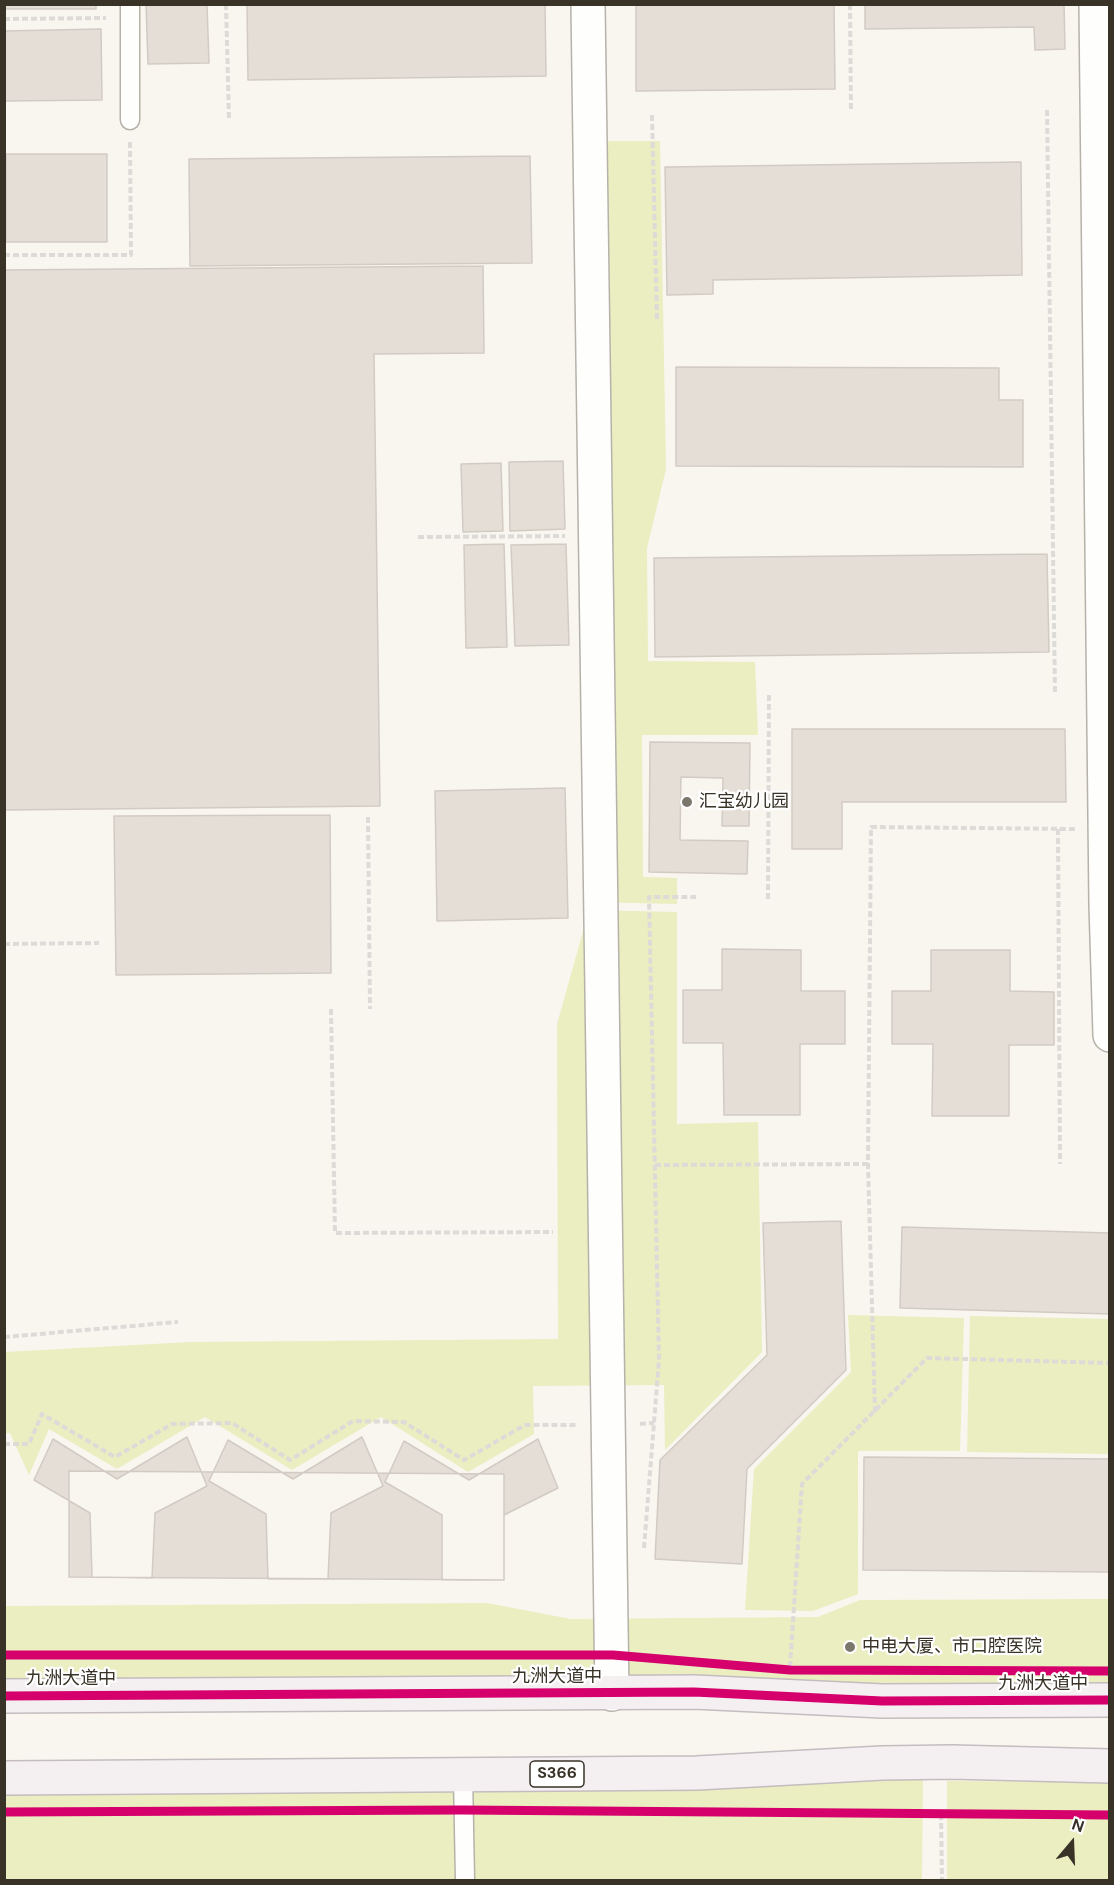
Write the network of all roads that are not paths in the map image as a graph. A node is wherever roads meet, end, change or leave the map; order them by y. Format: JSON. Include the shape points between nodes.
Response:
{"nodes":[{"id":1,"x":588,"y":4,"type":"edge"},
{"id":2,"x":1096,"y":4,"type":"edge"},
{"id":3,"x":130,"y":11,"type":"edge"},
{"id":4,"x":130,"y":120,"type":"road end"},
{"id":5,"x":1110,"y":1035,"type":"edge"},
{"id":6,"x":612,"y":1694,"type":"junction"},
{"id":7,"x":4,"y":1696,"type":"edge"},
{"id":8,"x":1110,"y":1700,"type":"edge"},
{"id":9,"x":1110,"y":1766,"type":"edge"},
{"id":10,"x":463,"y":1775,"type":"junction"},
{"id":11,"x":4,"y":1778,"type":"edge"},
{"id":12,"x":465,"y":1881,"type":"edge"}],
"edges":[{"from":1,"to":6,"type":"street"},
{"from":2,"to":5,"type":"street"},
{"from":3,"to":4,"type":"lane"},
{"from":6,"to":7,"type":"main road","name":"九洲大道中"},
{"from":6,"to":8,"type":"main road","name":"九洲大道中","via":[[694,1692],[882,1701]]},
{"from":9,"to":10,"type":"main road","number":"S366","via":[[952,1762],[697,1773]]},
{"from":10,"to":11,"type":"main road","number":"S366"},
{"from":10,"to":12,"type":"lane"}]}
